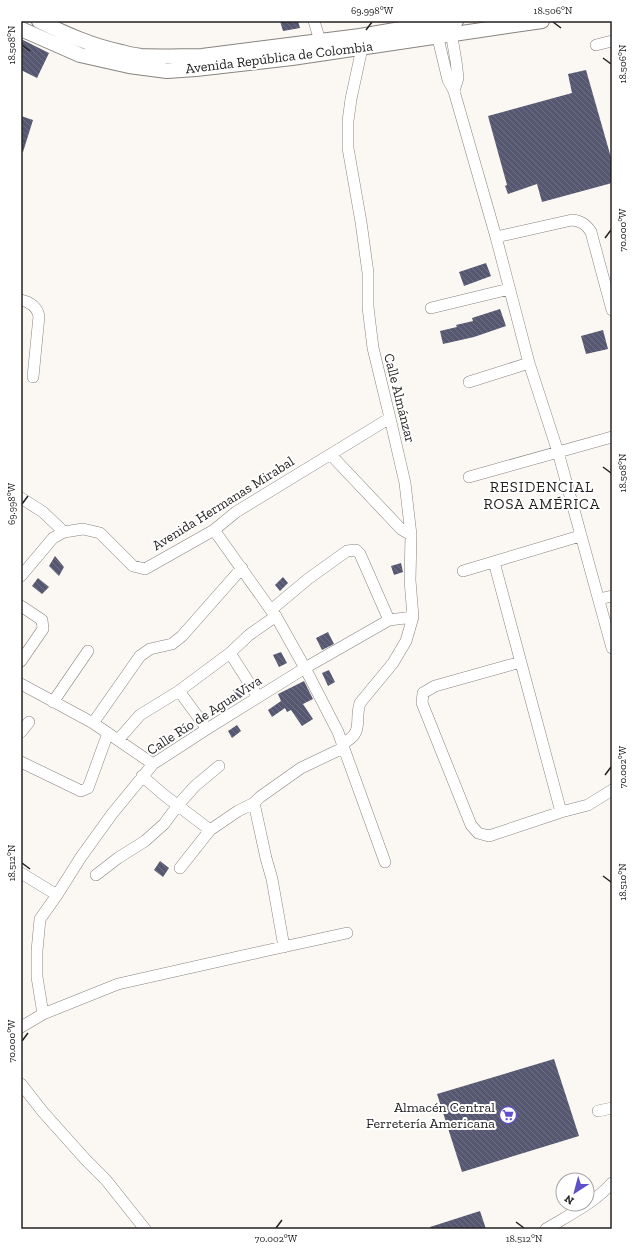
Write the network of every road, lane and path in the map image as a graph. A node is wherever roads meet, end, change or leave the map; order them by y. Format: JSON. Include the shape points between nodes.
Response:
{"nodes":[{"id":1,"x":39,"y":21,"type":"edge"},
{"id":2,"x":314,"y":21,"type":"edge"},
{"id":3,"x":542,"y":21,"type":"edge"},
{"id":4,"x":453,"y":26,"type":"edge"},
{"id":5,"x":21,"y":28,"type":"edge"},
{"id":6,"x":436,"y":31,"type":"junction"},
{"id":7,"x":320,"y":40,"type":"junction"},
{"id":8,"x":361,"y":42,"type":"junction"},
{"id":9,"x":612,"y":42,"type":"edge"},
{"id":10,"x":596,"y":45,"type":"dead end"},
{"id":11,"x":454,"y":90,"type":"junction"},
{"id":12,"x":496,"y":237,"type":"junction"},
{"id":13,"x":509,"y":289,"type":"junction"},
{"id":14,"x":21,"y":300,"type":"edge"},
{"id":15,"x":431,"y":308,"type":"dead end"},
{"id":16,"x":612,"y":310,"type":"edge"},
{"id":17,"x":529,"y":363,"type":"junction"},
{"id":18,"x":33,"y":377,"type":"dead end"},
{"id":19,"x":469,"y":382,"type":"dead end"},
{"id":20,"x":390,"y":418,"type":"junction"},
{"id":21,"x":612,"y":437,"type":"edge"},
{"id":22,"x":558,"y":452,"type":"junction"},
{"id":23,"x":331,"y":455,"type":"junction"},
{"id":24,"x":469,"y":477,"type":"dead end"},
{"id":25,"x":21,"y":498,"type":"edge"},
{"id":26,"x":214,"y":530,"type":"junction"},
{"id":27,"x":64,"y":532,"type":"junction"},
{"id":28,"x":411,"y":535,"type":"junction"},
{"id":29,"x":580,"y":536,"type":"junction"},
{"id":30,"x":494,"y":562,"type":"junction"},
{"id":31,"x":242,"y":568,"type":"junction"},
{"id":32,"x":463,"y":571,"type":"dead end"},
{"id":33,"x":21,"y":576,"type":"edge"},
{"id":34,"x":612,"y":596,"type":"edge"},
{"id":35,"x":598,"y":599,"type":"junction"},
{"id":36,"x":21,"y":606,"type":"edge"},
{"id":37,"x":273,"y":613,"type":"junction"},
{"id":38,"x":413,"y":617,"type":"junction"},
{"id":39,"x":389,"y":620,"type":"junction"},
{"id":40,"x":612,"y":648,"type":"edge"},
{"id":41,"x":88,"y":651,"type":"dead end"},
{"id":42,"x":230,"y":653,"type":"junction"},
{"id":43,"x":21,"y":661,"type":"edge"},
{"id":44,"x":521,"y":662,"type":"junction"},
{"id":45,"x":305,"y":668,"type":"junction"},
{"id":46,"x":21,"y":684,"type":"edge"},
{"id":47,"x":179,"y":692,"type":"junction"},
{"id":48,"x":258,"y":697,"type":"junction"},
{"id":49,"x":53,"y":702,"type":"junction"},
{"id":50,"x":29,"y":722,"type":"dead end"},
{"id":51,"x":93,"y":723,"type":"junction"},
{"id":52,"x":207,"y":729,"type":"junction"},
{"id":53,"x":21,"y":732,"type":"edge"},
{"id":54,"x":108,"y":733,"type":"junction"},
{"id":55,"x":118,"y":740,"type":"junction"},
{"id":56,"x":343,"y":746,"type":"junction"},
{"id":57,"x":21,"y":762,"type":"edge"},
{"id":58,"x":153,"y":764,"type":"junction"},
{"id":59,"x":219,"y":766,"type":"dead end"},
{"id":60,"x":142,"y":776,"type":"junction"},
{"id":61,"x":612,"y":790,"type":"edge"},
{"id":62,"x":254,"y":803,"type":"junction"},
{"id":63,"x":178,"y":805,"type":"junction"},
{"id":64,"x":561,"y":812,"type":"junction"},
{"id":65,"x":210,"y":830,"type":"junction"},
{"id":66,"x":385,"y":862,"type":"dead end"},
{"id":67,"x":180,"y":868,"type":"dead end"},
{"id":68,"x":21,"y":873,"type":"edge"},
{"id":69,"x":96,"y":875,"type":"dead end"},
{"id":70,"x":57,"y":894,"type":"junction"},
{"id":71,"x":347,"y":933,"type":"dead end"},
{"id":72,"x":284,"y":947,"type":"junction"},
{"id":73,"x":43,"y":1014,"type":"junction"},
{"id":74,"x":21,"y":1027,"type":"edge"},
{"id":75,"x":21,"y":1084,"type":"edge"},
{"id":76,"x":612,"y":1108,"type":"edge"},
{"id":77,"x":598,"y":1110,"type":"dead end"},
{"id":78,"x":612,"y":1183,"type":"edge"},
{"id":79,"x":145,"y":1229,"type":"edge"},
{"id":80,"x":546,"y":1229,"type":"edge"}],
"edges":[{"from":1,"to":7,"type":"main road","name":"Avenida República de Colombia","via":[[87,43],[140,56],[202,56]]},
{"from":2,"to":7,"type":"street"},
{"from":3,"to":4,"type":"main road","name":"Avenida República de Colombia"},
{"from":4,"to":6,"type":"main road","name":"Avenida República de Colombia"},
{"from":4,"to":11,"type":"street","via":[[458,78]]},
{"from":5,"to":8,"type":"main road","name":"Avenida República de Colombia","via":[[80,55],[167,71],[285,59]]},
{"from":6,"to":8,"type":"main road","name":"Avenida República de Colombia","via":[[402,29]]},
{"from":6,"to":11,"type":"street","via":[[448,80]]},
{"from":7,"to":8,"type":"main road","name":"Avenida República de Colombia"},
{"from":8,"to":20,"type":"street","name":"Calle Almánzar","via":[[350,99],[348,148],[367,266],[373,348]]},
{"from":9,"to":10,"type":"street"},
{"from":11,"to":12,"type":"street"},
{"from":12,"to":13,"type":"street"},
{"from":12,"to":16,"type":"street","via":[[572,220],[583,223],[591,232]]},
{"from":13,"to":15,"type":"street"},
{"from":13,"to":17,"type":"street"},
{"from":14,"to":18,"type":"street","via":[[37,310],[39,316]]},
{"from":17,"to":19,"type":"street"},
{"from":17,"to":22,"type":"street"},
{"from":20,"to":23,"type":"street","name":"Avenida Hermanas Mirabal"},
{"from":20,"to":28,"type":"street","name":"Calle Almánzar","via":[[405,483]]},
{"from":21,"to":22,"type":"street"},
{"from":22,"to":24,"type":"street"},
{"from":22,"to":29,"type":"street"},
{"from":23,"to":26,"type":"street","name":"Avenida Hermanas Mirabal","via":[[236,512]]},
{"from":23,"to":28,"type":"street","via":[[401,529]]},
{"from":25,"to":27,"type":"street","via":[[43,512]]},
{"from":26,"to":27,"type":"street","name":"Avenida Hermanas Mirabal","via":[[145,569],[133,566],[100,533],[83,529]]},
{"from":26,"to":31,"type":"street"},
{"from":27,"to":33,"type":"street","name":"Avenida Hermanas Mirabal","via":[[53,538]]},
{"from":28,"to":38,"type":"street","name":"Calle Almánzar","via":[[410,580]]},
{"from":29,"to":30,"type":"street"},
{"from":29,"to":35,"type":"street"},
{"from":30,"to":32,"type":"street"},
{"from":30,"to":44,"type":"street"},
{"from":31,"to":37,"type":"street"},
{"from":31,"to":51,"type":"street","via":[[182,636],[172,644],[150,649],[140,656]]},
{"from":34,"to":35,"type":"street"},
{"from":35,"to":40,"type":"street"},
{"from":36,"to":43,"type":"street","via":[[42,620],[44,630]]},
{"from":37,"to":39,"type":"street","via":[[314,574],[347,551],[356,550]]},
{"from":37,"to":42,"type":"street"},
{"from":37,"to":45,"type":"street"},
{"from":38,"to":39,"type":"street","name":"Calle Río de Agua Viva"},
{"from":38,"to":56,"type":"street","name":"Calle Almánzar","via":[[406,641],[393,663],[360,703],[355,734]]},
{"from":39,"to":45,"type":"street","name":"Calle Río de Agua Viva"},
{"from":41,"to":49,"type":"street"},
{"from":42,"to":47,"type":"street"},
{"from":42,"to":48,"type":"street"},
{"from":44,"to":64,"type":"street"},
{"from":44,"to":64,"type":"street","via":[[435,686],[423,694],[422,703],[471,825],[478,833],[489,836]]},
{"from":45,"to":48,"type":"street","name":"Calle Río de Agua Viva"},
{"from":45,"to":56,"type":"street"},
{"from":46,"to":49,"type":"street"},
{"from":47,"to":52,"type":"street"},
{"from":47,"to":55,"type":"street","via":[[140,716]]},
{"from":48,"to":52,"type":"street","name":"Calle Río de Agua Viva"},
{"from":49,"to":51,"type":"street"},
{"from":50,"to":53,"type":"street"},
{"from":51,"to":54,"type":"street"},
{"from":52,"to":58,"type":"street","name":"Calle Río de Agua Viva"},
{"from":54,"to":55,"type":"street"},
{"from":54,"to":57,"type":"street","via":[[88,788],[81,791]]},
{"from":55,"to":58,"type":"street"},
{"from":56,"to":62,"type":"street","name":"Calle Almánzar","via":[[301,768]]},
{"from":56,"to":66,"type":"street"},
{"from":58,"to":60,"type":"street","name":"Calle Río de Agua Viva"},
{"from":59,"to":63,"type":"street","via":[[195,786]]},
{"from":60,"to":63,"type":"street"},
{"from":60,"to":70,"type":"street","name":"Calle Río de Agua Viva","via":[[112,814]]},
{"from":61,"to":64,"type":"street","via":[[588,805]]},
{"from":62,"to":65,"type":"street","name":"Calle Almánzar"},
{"from":62,"to":72,"type":"street","via":[[272,879]]},
{"from":63,"to":65,"type":"street"},
{"from":63,"to":69,"type":"street","via":[[164,824],[145,841]]},
{"from":65,"to":67,"type":"street","name":"Calle Almánzar"},
{"from":68,"to":70,"type":"street"},
{"from":70,"to":73,"type":"street","name":"Calle Río de Agua Viva","via":[[40,919],[39,927],[37,977]]},
{"from":71,"to":72,"type":"street"},
{"from":72,"to":73,"type":"street","via":[[118,984]]},
{"from":73,"to":74,"type":"street"},
{"from":75,"to":79,"type":"street","via":[[106,1180]]},
{"from":76,"to":77,"type":"street"},
{"from":78,"to":80,"type":"street","via":[[584,1206]]}]}
